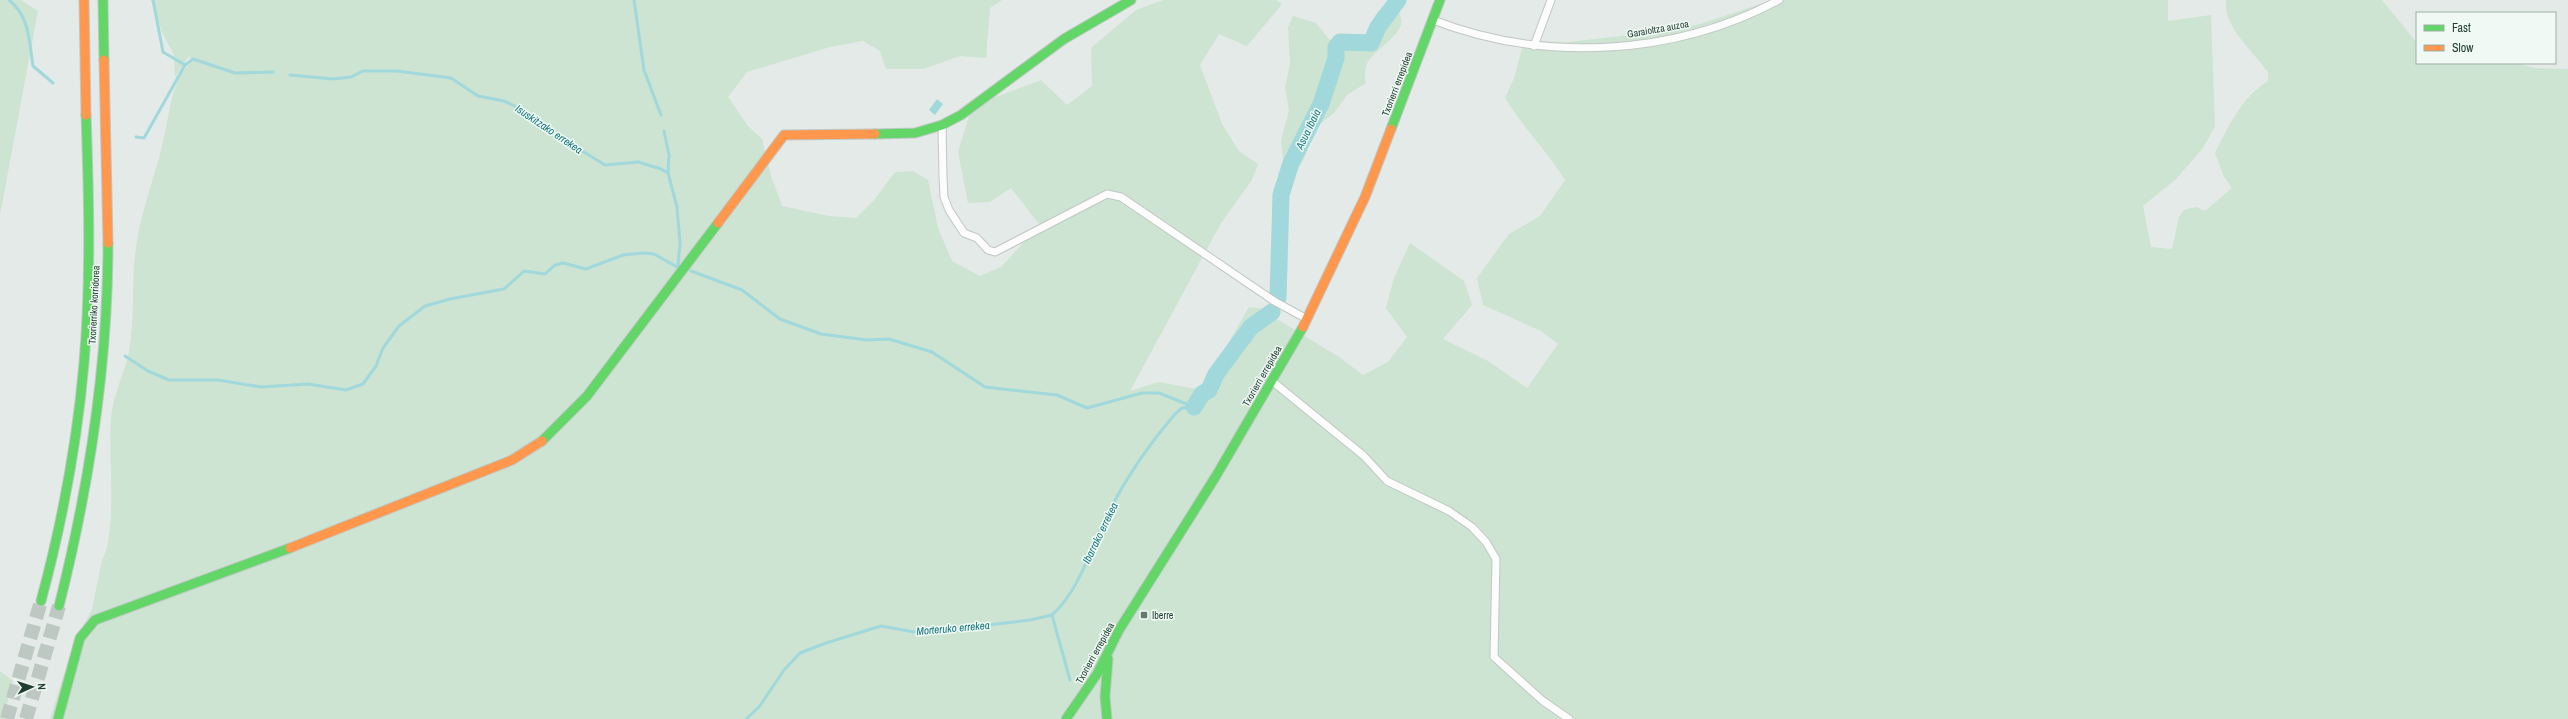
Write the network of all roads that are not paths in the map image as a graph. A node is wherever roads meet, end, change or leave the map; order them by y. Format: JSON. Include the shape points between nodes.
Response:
{"nodes":[{"id":1,"x":84,"y":0,"type":"edge"},
{"id":2,"x":103,"y":0,"type":"edge"},
{"id":3,"x":1131,"y":0,"type":"edge"},
{"id":4,"x":1440,"y":0,"type":"edge"},
{"id":5,"x":1551,"y":0,"type":"edge"},
{"id":6,"x":1779,"y":0,"type":"edge"},
{"id":7,"x":1433,"y":20,"type":"junction"},
{"id":8,"x":1534,"y":46,"type":"junction"},
{"id":9,"x":942,"y":125,"type":"junction"},
{"id":10,"x":1307,"y":318,"type":"junction"},
{"id":11,"x":1272,"y":381,"type":"junction"},
{"id":12,"x":41,"y":601,"type":"tunnel mouth"},
{"id":13,"x":59,"y":606,"type":"tunnel mouth"},
{"id":14,"x":1110,"y":649,"type":"junction"},
{"id":15,"x":1084,"y":695,"type":"junction"},
{"id":16,"x":1105,"y":697,"type":"junction"},
{"id":17,"x":1068,"y":717,"type":"edge"},
{"id":18,"x":58,"y":719,"type":"edge"},
{"id":19,"x":1107,"y":719,"type":"edge"},
{"id":20,"x":1569,"y":719,"type":"edge"}],
"edges":[{"from":1,"to":12,"type":"main road","name":"Txorierriko korridorea","via":[[89,212],[86,338],[73,451]]},
{"from":2,"to":13,"type":"main road","name":"Txorierriko korridorea","via":[[107,212],[104,340],[91,454]]},
{"from":3,"to":9,"type":"main road","via":[[1064,39],[961,115]]},
{"from":4,"to":7,"type":"main road"},
{"from":5,"to":8,"type":"street"},
{"from":6,"to":8,"type":"street","name":"Garaioltza auzoa","via":[[1723,25],[1647,43],[1588,48]]},
{"from":7,"to":8,"type":"street","name":"Garaioltza auzoa","via":[[1480,36]]},
{"from":7,"to":10,"type":"main road","name":"Txorierri errepidea","via":[[1365,197]]},
{"from":9,"to":10,"type":"street","via":[[944,197],[964,233],[977,238],[988,250],[995,252],[1055,219],[1107,194],[1113,194],[1121,196],[1203,250],[1274,301]]},
{"from":9,"to":18,"type":"main road","via":[[915,133],[784,135],[587,396],[543,441],[512,460],[95,620],[80,638]]},
{"from":10,"to":11,"type":"main road","name":"Txorierri errepidea"},
{"from":11,"to":14,"type":"main road","name":"Txorierri errepidea","via":[[1119,630]]},
{"from":11,"to":20,"type":"street","via":[[1364,456],[1387,481],[1449,511],[1472,527],[1486,542],[1496,559],[1494,657],[1543,701]]},
{"from":14,"to":15,"type":"main road","name":"Txorierri errepidea"},
{"from":14,"to":16,"type":"main road"},
{"from":15,"to":16,"type":"main road","via":[[1095,692]]},
{"from":15,"to":17,"type":"main road","name":"Txorierri errepidea"},
{"from":16,"to":19,"type":"main road"}]}
